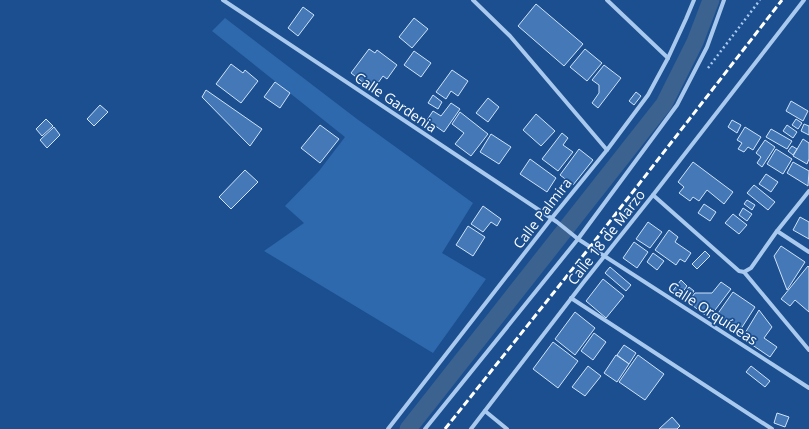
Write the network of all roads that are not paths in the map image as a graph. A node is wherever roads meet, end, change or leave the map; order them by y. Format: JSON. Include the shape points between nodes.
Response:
{"nodes":[{"id":1,"x":223,"y":0,"type":"edge"},
{"id":2,"x":473,"y":0,"type":"edge"},
{"id":3,"x":607,"y":0,"type":"edge"},
{"id":4,"x":694,"y":0,"type":"edge"},
{"id":5,"x":724,"y":0,"type":"edge"},
{"id":6,"x":804,"y":0,"type":"edge"},
{"id":7,"x":668,"y":58,"type":"junction"},
{"id":8,"x":607,"y":150,"type":"junction"},
{"id":9,"x":809,"y":191,"type":"edge"},
{"id":10,"x":653,"y":195,"type":"junction"},
{"id":11,"x":551,"y":219,"type":"junction"},
{"id":12,"x":777,"y":231,"type":"junction"},
{"id":13,"x":576,"y":238,"type":"junction"},
{"id":14,"x":809,"y":252,"type":"edge"},
{"id":15,"x":605,"y":256,"type":"junction"},
{"id":16,"x":744,"y":272,"type":"junction"},
{"id":17,"x":571,"y":298,"type":"junction"},
{"id":18,"x":809,"y":350,"type":"edge"},
{"id":19,"x":809,"y":388,"type":"edge"},
{"id":20,"x":485,"y":411,"type":"junction"},
{"id":21,"x":388,"y":429,"type":"edge"},
{"id":22,"x":425,"y":429,"type":"edge"},
{"id":23,"x":471,"y":429,"type":"edge"},
{"id":24,"x":508,"y":429,"type":"edge"},
{"id":25,"x":772,"y":429,"type":"edge"}],
"edges":[{"from":1,"to":11,"type":"street","name":"Calle Gardenia"},
{"from":2,"to":8,"type":"street","via":[[510,36]]},
{"from":3,"to":7,"type":"street"},
{"from":4,"to":7,"type":"street","name":"Calle Palmira"},
{"from":5,"to":13,"type":"street","via":[[707,47],[677,105]]},
{"from":6,"to":10,"type":"street","name":"Calle 18 de Marzo"},
{"from":7,"to":8,"type":"street","name":"Calle Palmira","via":[[648,95]]},
{"from":8,"to":11,"type":"street","name":"Calle Palmira"},
{"from":9,"to":12,"type":"street"},
{"from":10,"to":15,"type":"street","name":"Calle 18 de Marzo"},
{"from":10,"to":16,"type":"street","via":[[739,271]]},
{"from":11,"to":13,"type":"street","name":"Calle Gardenia"},
{"from":11,"to":21,"type":"street","name":"Calle Palmira"},
{"from":12,"to":14,"type":"street"},
{"from":12,"to":16,"type":"street","via":[[751,268]]},
{"from":13,"to":15,"type":"street","name":"Calle Orquídeas"},
{"from":13,"to":22,"type":"street"},
{"from":15,"to":17,"type":"street","name":"Calle 18 de Marzo"},
{"from":15,"to":19,"type":"street","name":"Calle Orquídeas"},
{"from":16,"to":18,"type":"street"},
{"from":17,"to":20,"type":"street"},
{"from":17,"to":25,"type":"street","name":"Calle 18 de Marzo"},
{"from":20,"to":23,"type":"street"},
{"from":20,"to":24,"type":"street"}]}
